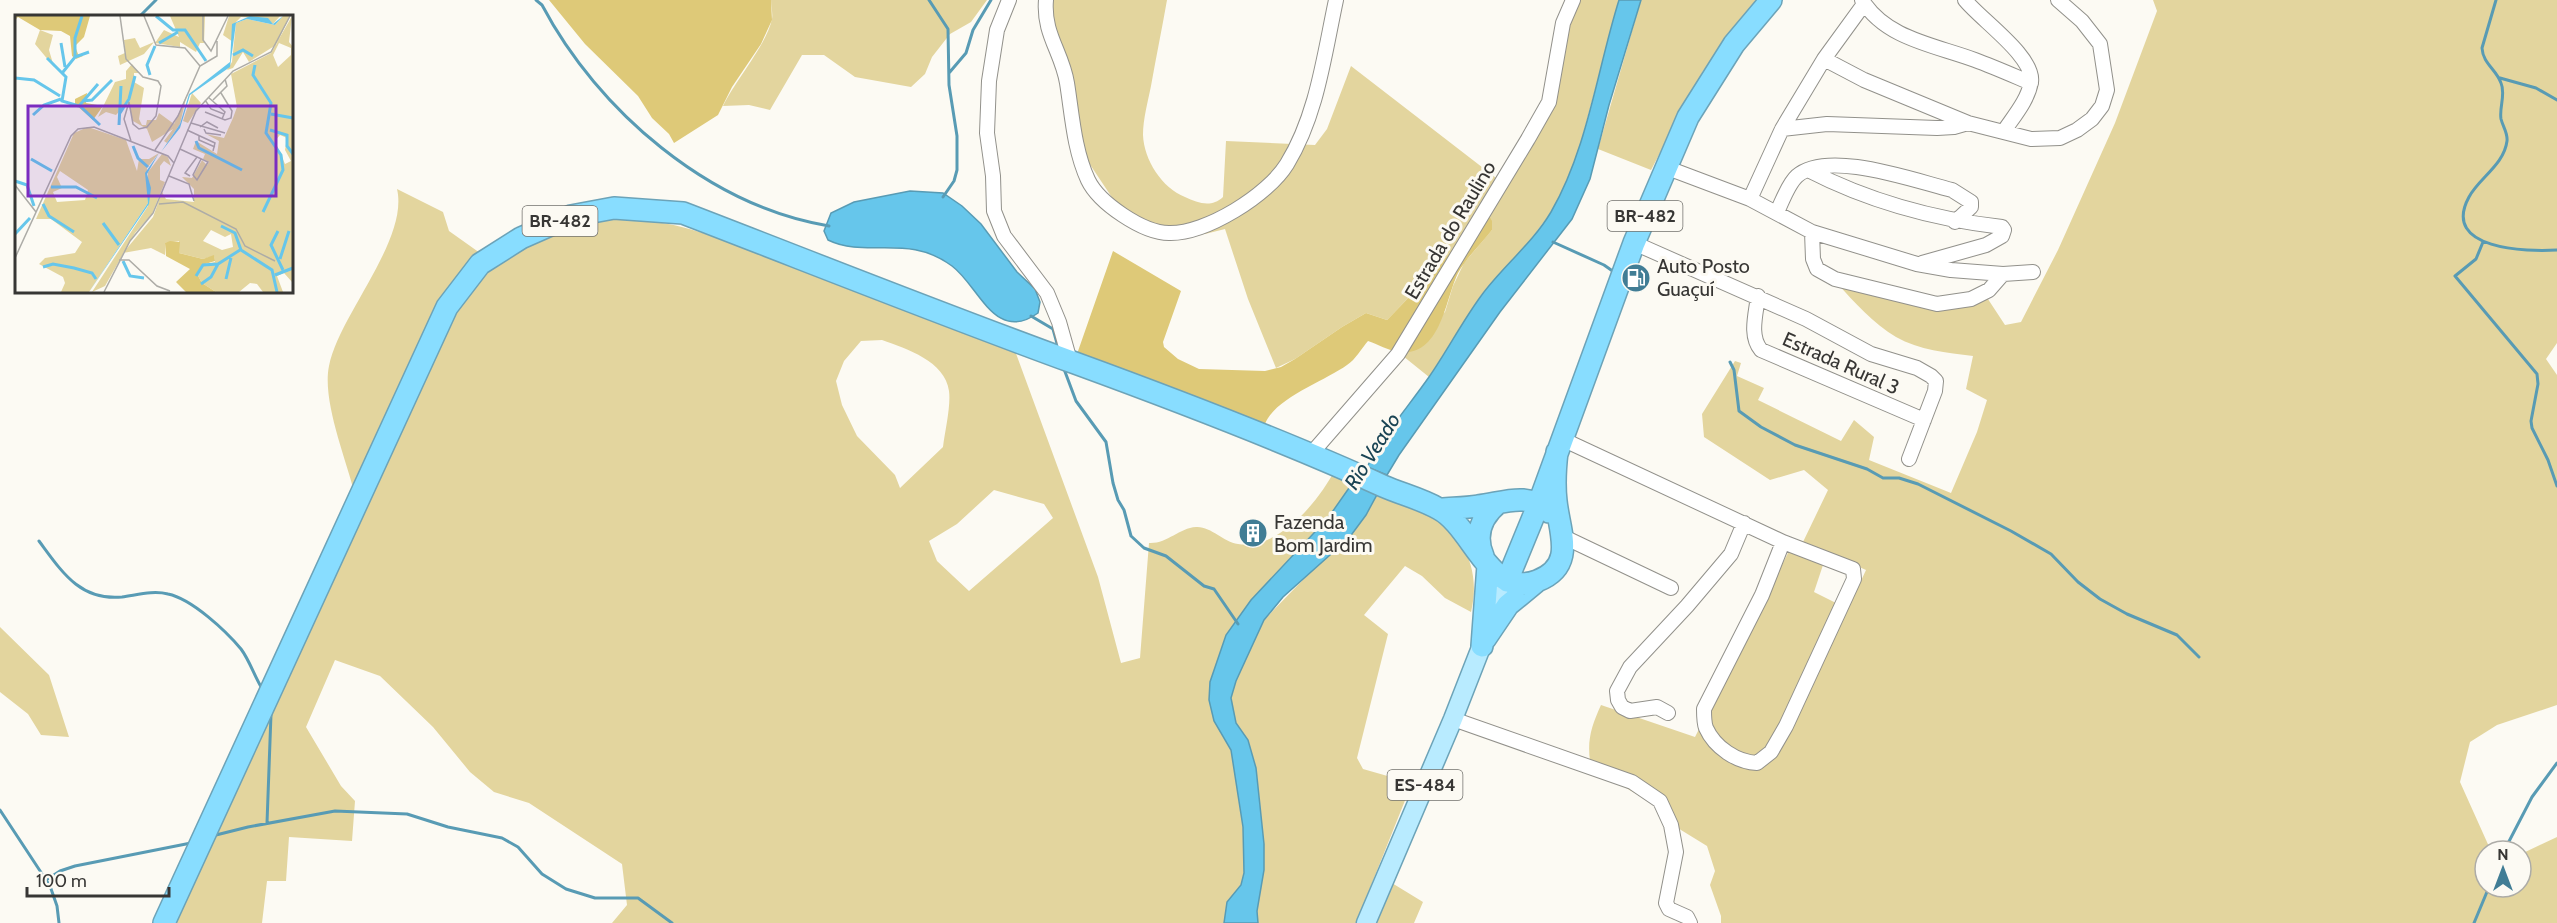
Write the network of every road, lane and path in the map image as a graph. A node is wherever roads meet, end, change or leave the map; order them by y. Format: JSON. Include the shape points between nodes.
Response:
{"nodes":[{"id":1,"x":1009,"y":0,"type":"edge"},
{"id":2,"x":1046,"y":0,"type":"edge"},
{"id":3,"x":1336,"y":0,"type":"edge"},
{"id":4,"x":1573,"y":0,"type":"edge"},
{"id":5,"x":1771,"y":0,"type":"edge"},
{"id":6,"x":1965,"y":0,"type":"edge"},
{"id":7,"x":2058,"y":0,"type":"edge"},
{"id":8,"x":1863,"y":2,"type":"edge"},
{"id":9,"x":1824,"y":59,"type":"junction"},
{"id":10,"x":2031,"y":83,"type":"junction"},
{"id":11,"x":1968,"y":123,"type":"junction"},
{"id":12,"x":1782,"y":129,"type":"junction"},
{"id":13,"x":2004,"y":131,"type":"junction"},
{"id":14,"x":1665,"y":167,"type":"junction"},
{"id":15,"x":1808,"y":170,"type":"junction"},
{"id":16,"x":1750,"y":199,"type":"junction"},
{"id":17,"x":1777,"y":212,"type":"junction"},
{"id":18,"x":1955,"y":222,"type":"junction"},
{"id":19,"x":1812,"y":232,"type":"junction"},
{"id":20,"x":1634,"y":243,"type":"junction"},
{"id":21,"x":1917,"y":264,"type":"junction"},
{"id":22,"x":2033,"y":272,"type":"dead end"},
{"id":23,"x":2003,"y":274,"type":"junction"},
{"id":24,"x":1758,"y":296,"type":"junction"},
{"id":25,"x":1070,"y":361,"type":"junction"},
{"id":26,"x":1924,"y":420,"type":"junction"},
{"id":27,"x":1557,"y":452,"type":"junction"},
{"id":28,"x":1311,"y":454,"type":"junction"},
{"id":29,"x":1909,"y":459,"type":"dead end"},
{"id":30,"x":1502,"y":502,"type":"junction"},
{"id":31,"x":1539,"y":503,"type":"junction"},
{"id":32,"x":1441,"y":509,"type":"junction"},
{"id":33,"x":1744,"y":523,"type":"junction"},
{"id":34,"x":1563,"y":534,"type":"junction"},
{"id":35,"x":1783,"y":542,"type":"junction"},
{"id":36,"x":1486,"y":562,"type":"junction"},
{"id":37,"x":1507,"y":581,"type":"junction"},
{"id":38,"x":1536,"y":582,"type":"junction"},
{"id":39,"x":1671,"y":588,"type":"dead end"},
{"id":40,"x":1484,"y":642,"type":"junction"},
{"id":41,"x":1668,"y":714,"type":"dead end"},
{"id":42,"x":1453,"y":720,"type":"junction"},
{"id":43,"x":164,"y":923,"type":"edge"},
{"id":44,"x":1366,"y":923,"type":"edge"},
{"id":45,"x":1690,"y":923,"type":"edge"}],
"edges":[{"from":1,"to":25,"type":"street","via":[[997,30],[989,81],[987,133],[994,211],[1013,250],[1047,293]]},
{"from":2,"to":3,"type":"street","via":[[1046,18],[1065,75],[1075,136],[1089,181],[1113,209],[1149,230],[1169,233],[1194,229],[1231,213],[1259,194],[1286,166],[1315,98]]},
{"from":4,"to":28,"type":"street","name":"Estrada do Raulino","via":[[1563,23],[1549,102],[1528,139],[1398,354]]},
{"from":5,"to":14,"type":"highway","number":"BR-482","via":[[1734,44],[1693,108]]},
{"from":6,"to":10,"type":"street","via":[[2025,60],[2031,70]]},
{"from":7,"to":13,"type":"street","via":[[2100,44],[2106,90],[2102,106],[2092,119],[2060,138],[2031,139]]},
{"from":8,"to":9,"type":"street"},
{"from":8,"to":10,"type":"street","via":[[1899,34]]},
{"from":9,"to":11,"type":"street"},
{"from":9,"to":12,"type":"street"},
{"from":10,"to":13,"type":"street"},
{"from":11,"to":12,"type":"street","via":[[1937,128],[1827,124]]},
{"from":11,"to":13,"type":"street"},
{"from":12,"to":16,"type":"street"},
{"from":14,"to":16,"type":"street"},
{"from":14,"to":20,"type":"highway","number":"BR-482"},
{"from":15,"to":17,"type":"street","via":[[1796,177]]},
{"from":15,"to":18,"type":"street","via":[[1876,201]]},
{"from":15,"to":18,"type":"street","via":[[1845,164],[1952,190],[1971,202],[1971,207]]},
{"from":16,"to":17,"type":"street"},
{"from":17,"to":19,"type":"street"},
{"from":18,"to":21,"type":"street","via":[[2004,230],[2002,236],[1986,244]]},
{"from":19,"to":21,"type":"street"},
{"from":19,"to":23,"type":"street","via":[[1816,268],[1835,279],[1937,304],[1971,299],[1989,290]]},
{"from":20,"to":24,"type":"street","name":"Estrada Rural 3"},
{"from":20,"to":27,"type":"highway","number":"BR-482"},
{"from":21,"to":23,"type":"street"},
{"from":22,"to":23,"type":"street"},
{"from":24,"to":26,"type":"street","name":"Estrada Rural 3","via":[[1754,335],[1761,350]]},
{"from":24,"to":26,"type":"street","name":"Estrada Rural 3","via":[[1871,354],[1931,376],[1936,381],[1935,391]]},
{"from":25,"to":28,"type":"highway","number":"BR-482"},
{"from":25,"to":43,"type":"highway","number":"BR-482","via":[[682,213],[614,208],[571,216],[521,238],[480,264],[447,307]]},
{"from":26,"to":29,"type":"street","name":"Estrada Rural 3"},
{"from":27,"to":30,"type":"highway"},
{"from":27,"to":31,"type":"highway","number":"ES-484"},
{"from":27,"to":33,"type":"street"},
{"from":27,"to":34,"type":"highway","number":"BR-482","via":[[1555,490]]},
{"from":28,"to":32,"type":"highway","number":"BR-482"},
{"from":30,"to":31,"type":"highway","number":"BR-482"},
{"from":30,"to":32,"type":"highway","number":"BR-482"},
{"from":30,"to":36,"type":"highway","via":[[1485,515],[1479,530],[1478,543]]},
{"from":31,"to":34,"type":"highway"},
{"from":31,"to":37,"type":"highway","number":"ES-484"},
{"from":32,"to":36,"type":"highway","number":"BR-482"},
{"from":33,"to":35,"type":"street"},
{"from":33,"to":41,"type":"street","via":[[1731,554],[1630,667],[1617,691],[1622,708],[1657,708]]},
{"from":34,"to":38,"type":"highway","number":"BR-482","via":[[1558,564]]},
{"from":34,"to":39,"type":"street"},
{"from":35,"to":35,"type":"street","via":[[1853,568],[1854,579],[1771,752],[1757,763],[1743,762],[1718,745],[1706,728],[1704,709],[1762,595]]},
{"from":36,"to":37,"type":"highway","number":"BR-482"},
{"from":36,"to":40,"type":"highway"},
{"from":37,"to":38,"type":"highway"},
{"from":37,"to":40,"type":"main road","number":"ES-484"},
{"from":38,"to":40,"type":"highway","via":[[1508,605]]},
{"from":40,"to":42,"type":"main road","number":"ES-484"},
{"from":42,"to":44,"type":"main road","number":"ES-484"},
{"from":42,"to":45,"type":"street","via":[[1632,782],[1660,801],[1671,825],[1676,852],[1666,903],[1669,909],[1688,917]]}]}
